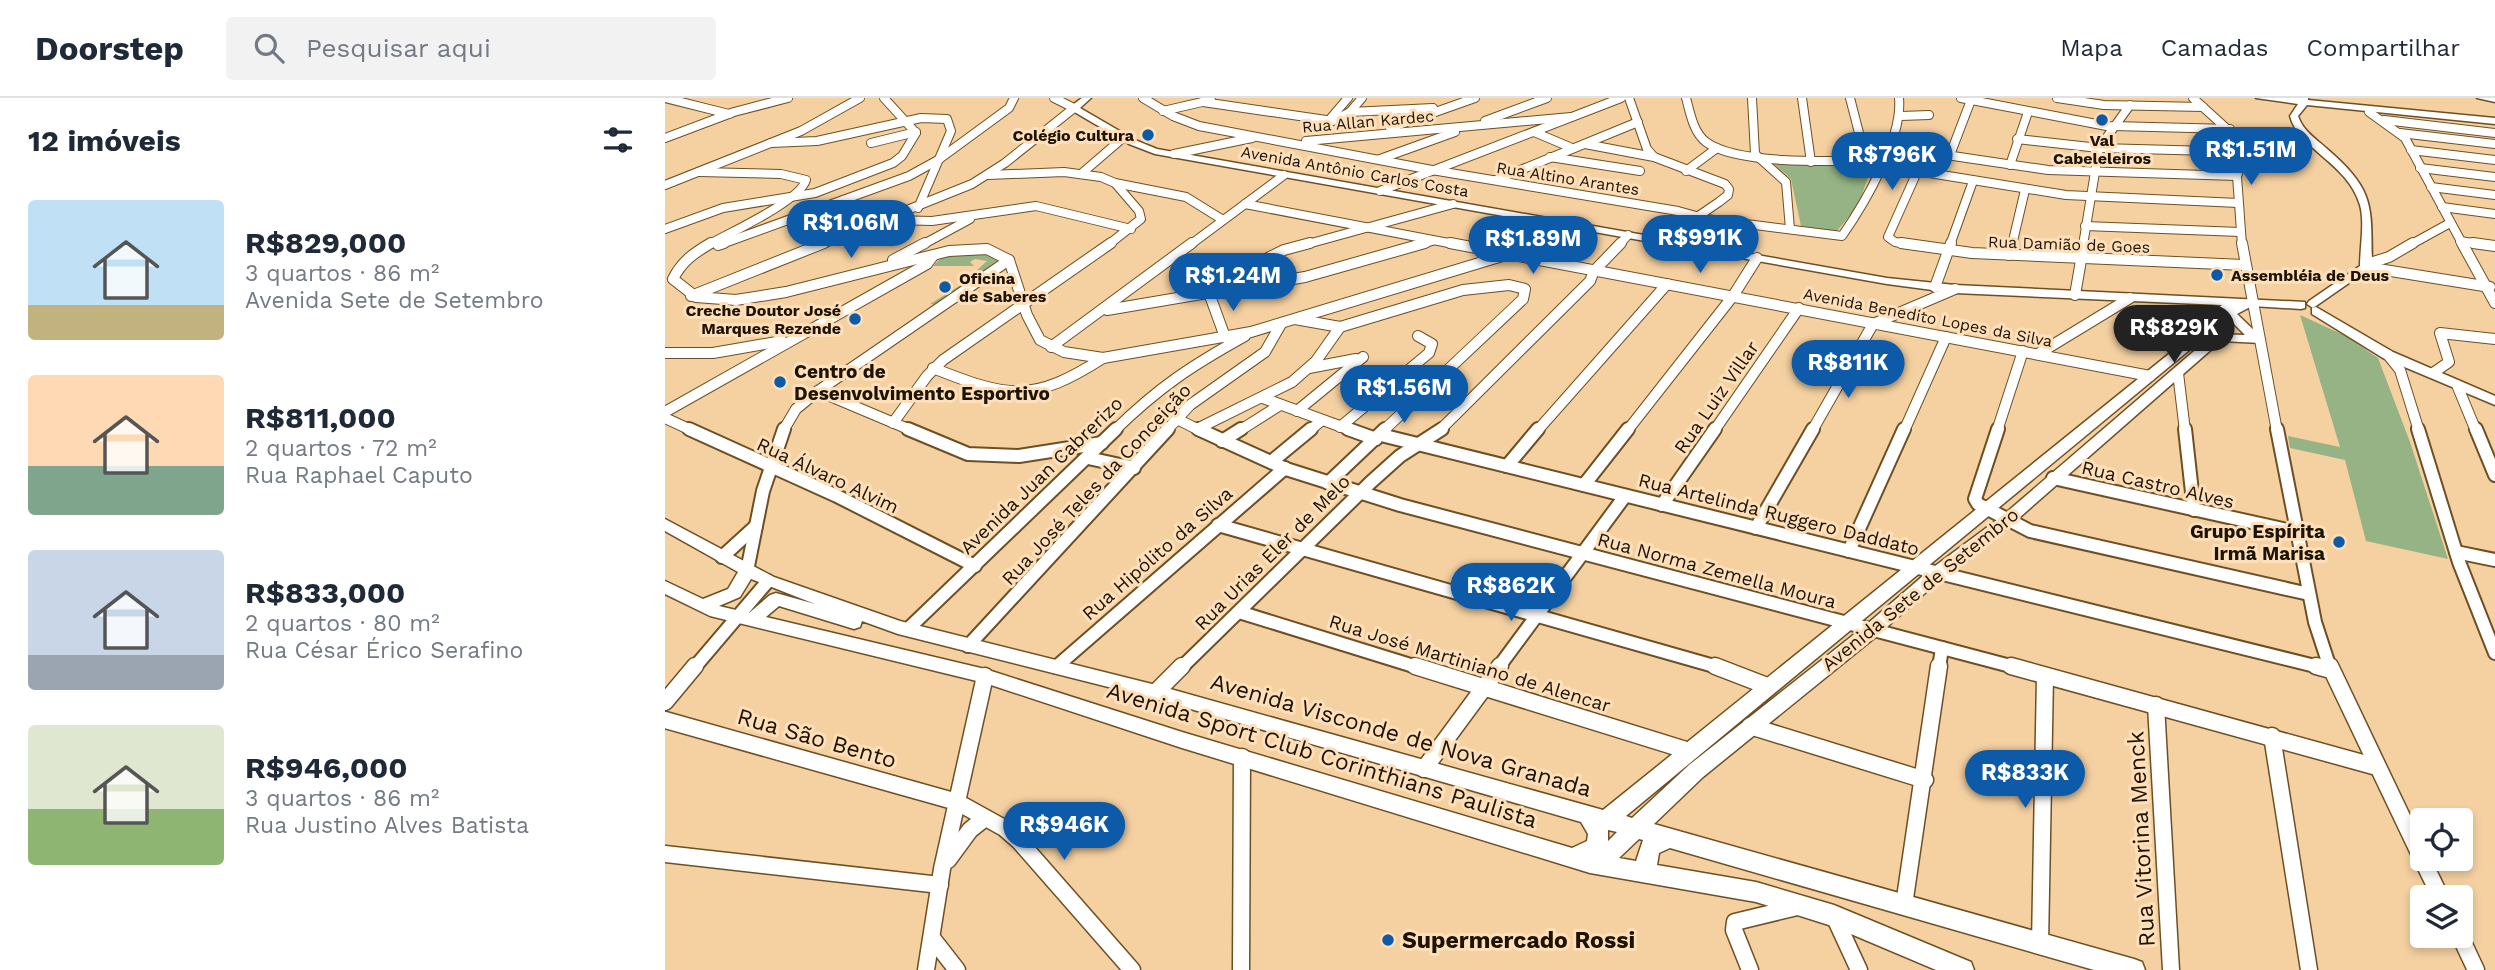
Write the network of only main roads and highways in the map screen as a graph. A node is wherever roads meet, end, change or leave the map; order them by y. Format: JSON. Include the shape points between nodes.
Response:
{"nodes":[{"id":1,"x":1087,"y":98,"type":"edge"},
{"id":2,"x":2260,"y":98,"type":"edge"},
{"id":3,"x":2481,"y":98,"type":"edge"},
{"id":4,"x":2495,"y":99,"type":"edge"},
{"id":5,"x":2304,"y":100,"type":"edge"},
{"id":6,"x":2360,"y":100,"type":"edge"},
{"id":7,"x":2322,"y":101,"type":"edge"},
{"id":8,"x":2495,"y":119,"type":"edge"},
{"id":9,"x":2205,"y":301,"type":"junction"},
{"id":10,"x":2249,"y":303,"type":"junction"},
{"id":11,"x":2310,"y":307,"type":"junction"},
{"id":12,"x":2230,"y":311,"type":"junction"},
{"id":13,"x":2164,"y":377,"type":"junction"},
{"id":14,"x":2495,"y":401,"type":"edge"},
{"id":15,"x":665,"y":524,"type":"edge"},
{"id":16,"x":747,"y":571,"type":"junction"},
{"id":17,"x":665,"y":587,"type":"edge"},
{"id":18,"x":699,"y":606,"type":"junction"},
{"id":19,"x":746,"y":617,"type":"junction"},
{"id":20,"x":903,"y":628,"type":"junction"},
{"id":21,"x":1597,"y":818,"type":"junction"},
{"id":22,"x":1636,"y":828,"type":"junction"},
{"id":23,"x":1672,"y":837,"type":"junction"},
{"id":24,"x":1580,"y":860,"type":"junction"},
{"id":25,"x":1644,"y":874,"type":"junction"},
{"id":26,"x":1963,"y":970,"type":"edge"},
{"id":27,"x":2134,"y":970,"type":"edge"}],
"edges":[{"from":1,"to":9,"type":"main road","name":"Avenida Antônio Carlos Costa","via":[[1074,108],[1143,147],[1284,175],[1935,287]]},
{"from":2,"to":5,"type":"main road"},
{"from":3,"to":4,"type":"main road"},
{"from":5,"to":7,"type":"main road"},
{"from":5,"to":11,"type":"main road","via":[[2294,116],[2297,127],[2351,175],[2364,200],[2366,266]]},
{"from":6,"to":7,"type":"main road"},
{"from":6,"to":8,"type":"main road"},
{"from":7,"to":8,"type":"main road"},
{"from":9,"to":10,"type":"main road","name":"Avenida Antônio Carlos Costa"},
{"from":9,"to":12,"type":"main road"},
{"from":10,"to":11,"type":"main road","name":"Avenida Antônio Carlos Costa"},
{"from":10,"to":12,"type":"main road","name":"Avenida Sete de Setembro"},
{"from":11,"to":14,"type":"main road","via":[[2405,367],[2433,373]]},
{"from":12,"to":13,"type":"main road","name":"Avenida Sete de Setembro"},
{"from":12,"to":13,"type":"main road","name":"Avenida Sete de Setembro","via":[[2257,340],[2218,337]]},
{"from":13,"to":21,"type":"main road","name":"Avenida Sete de Setembro","via":[[1985,509],[1689,751]]},
{"from":13,"to":22,"type":"main road","name":"Avenida Sete de Setembro","via":[[2006,521],[1750,726]]},
{"from":15,"to":16,"type":"main road","name":"Avenida Visconde de Nova Granada"},
{"from":16,"to":18,"type":"main road","via":[[734,593]]},
{"from":16,"to":20,"type":"main road","name":"Avenida Visconde de Nova Granada"},
{"from":17,"to":18,"type":"main road","name":"Avenida Sport Club Corinthians Paulista"},
{"from":18,"to":19,"type":"main road","name":"Avenida Sport Club Corinthians Paulista"},
{"from":19,"to":20,"type":"main road","via":[[777,599],[868,626]]},
{"from":19,"to":24,"type":"main road","name":"Avenida Sport Club Corinthians Paulista","via":[[985,676]]},
{"from":20,"to":21,"type":"main road","name":"Avenida Visconde de Nova Granada","via":[[1156,692]]},
{"from":21,"to":22,"type":"main road","name":"Avenida Visconde de Nova Granada"},
{"from":21,"to":24,"type":"main road","via":[[1597,847]]},
{"from":22,"to":23,"type":"main road","name":"Avenida Visconde de Nova Granada"},
{"from":22,"to":24,"type":"main road","name":"Avenida Sete de Setembro","via":[[1604,857]]},
{"from":23,"to":25,"type":"main road","via":[[1650,847]]},
{"from":23,"to":27,"type":"main road","name":"Avenida Visconde de Nova Granada"},
{"from":24,"to":25,"type":"main road","name":"Avenida Sport Club Corinthians Paulista"},
{"from":25,"to":26,"type":"main road","name":"Avenida Sport Club Corinthians Paulista","via":[[1728,887],[1834,916]]}]}
